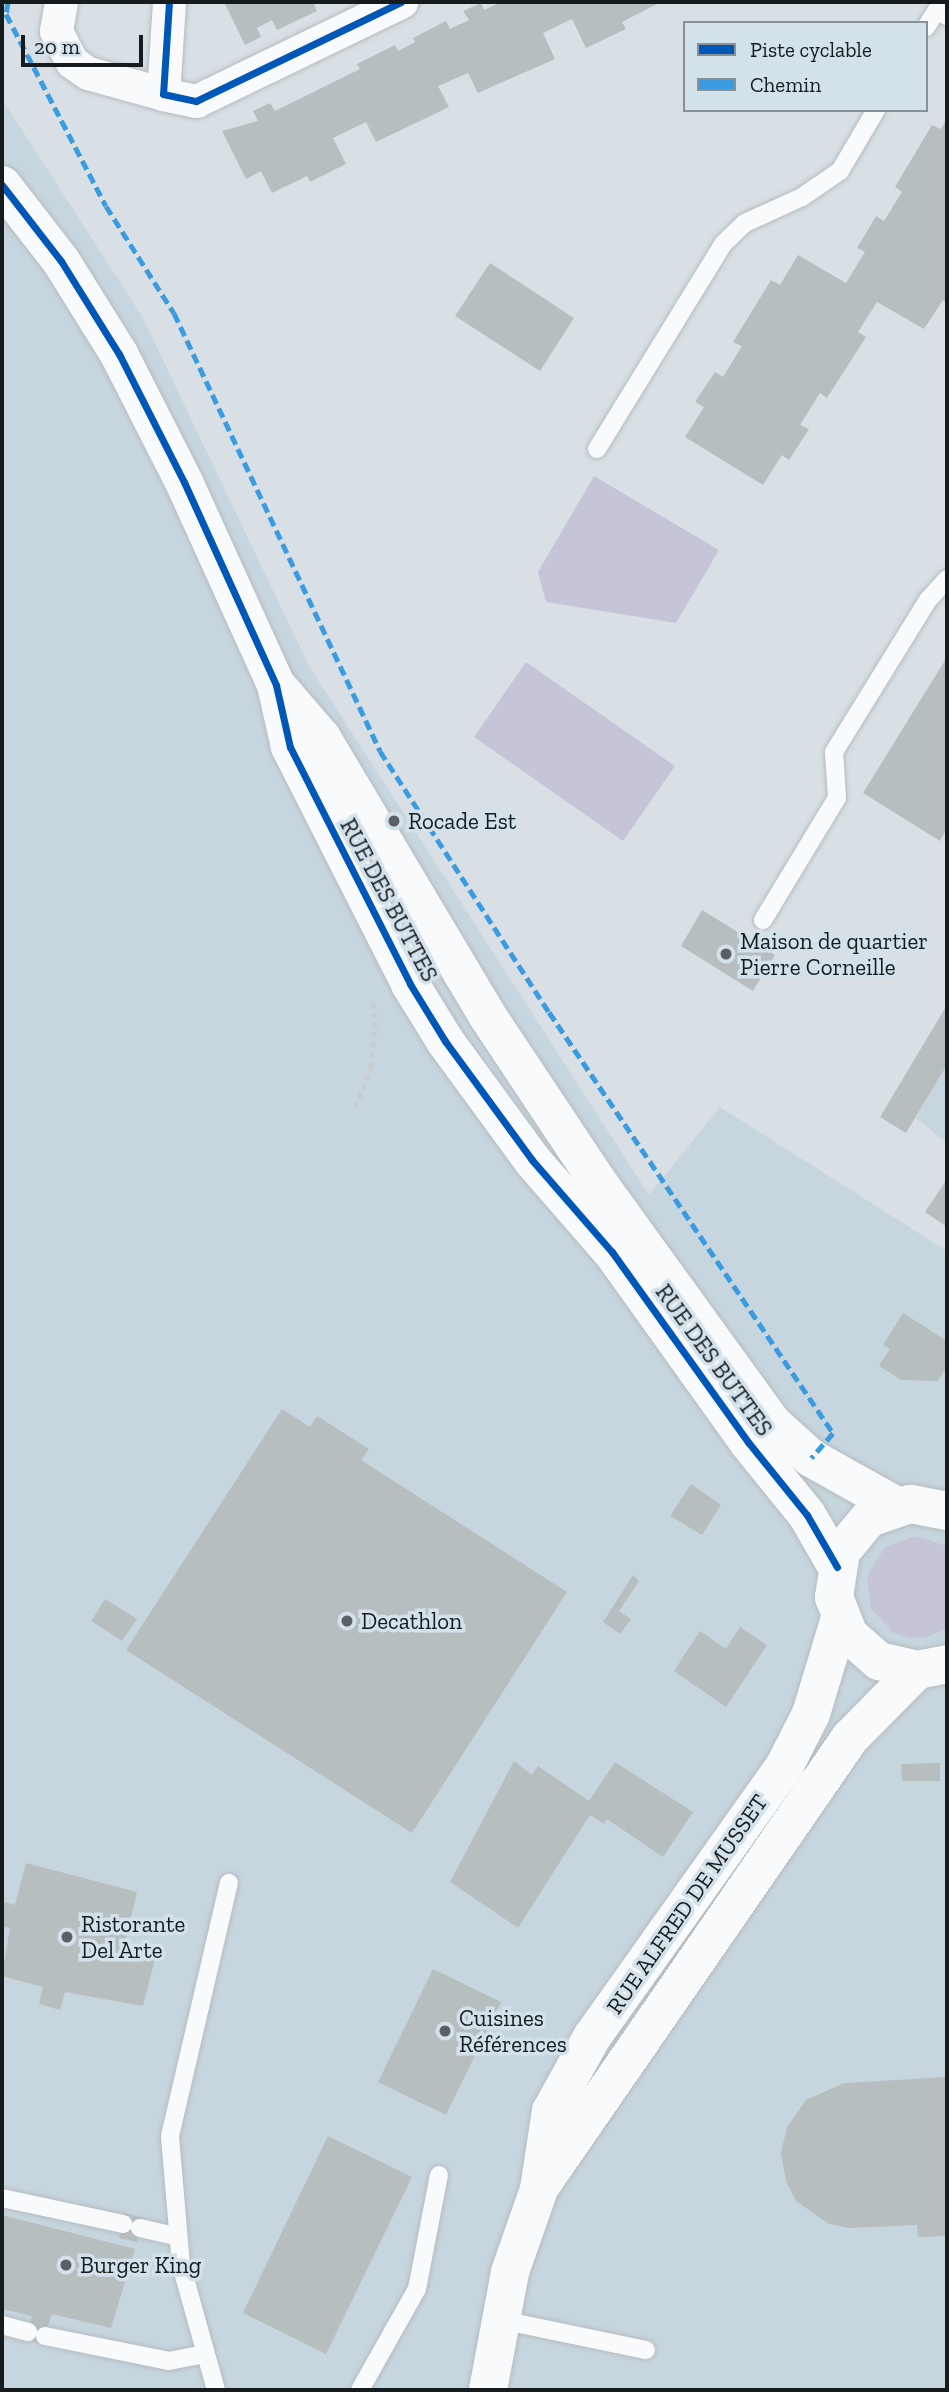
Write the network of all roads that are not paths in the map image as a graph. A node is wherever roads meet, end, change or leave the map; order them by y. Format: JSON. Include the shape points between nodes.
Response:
{"nodes":[{"id":1,"x":61,"y":2,"type":"edge"},
{"id":2,"x":169,"y":2,"type":"edge"},
{"id":3,"x":401,"y":2,"type":"edge"},
{"id":4,"x":947,"y":16,"type":"edge"},
{"id":5,"x":928,"y":24,"type":"edge"},
{"id":6,"x":163,"y":94,"type":"junction"},
{"id":7,"x":875,"y":112,"type":"edge"},
{"id":8,"x":4,"y":190,"type":"edge"},
{"id":9,"x":597,"y":449,"type":"dead end"},
{"id":10,"x":947,"y":579,"type":"edge"},
{"id":11,"x":276,"y":685,"type":"junction"},
{"id":12,"x":763,"y":920,"type":"dead end"},
{"id":13,"x":928,"y":1501,"type":"edge"},
{"id":14,"x":837,"y":1567,"type":"junction"},
{"id":15,"x":840,"y":1618,"type":"junction"},
{"id":16,"x":939,"y":1666,"type":"edge"},
{"id":17,"x":229,"y":1883,"type":"dead end"},
{"id":18,"x":439,"y":2175,"type":"dead end"},
{"id":19,"x":539,"y":2189,"type":"junction"},
{"id":20,"x":2,"y":2198,"type":"edge"},
{"id":21,"x":178,"y":2237,"type":"junction"},
{"id":22,"x":501,"y":2320,"type":"junction"},
{"id":23,"x":2,"y":2325,"type":"edge"},
{"id":24,"x":646,"y":2350,"type":"dead end"},
{"id":25,"x":205,"y":2354,"type":"junction"},
{"id":26,"x":216,"y":2390,"type":"edge"},
{"id":27,"x":360,"y":2390,"type":"edge"},
{"id":28,"x":488,"y":2390,"type":"edge"}],
"edges":[{"from":1,"to":6,"type":"street","via":[[56,31],[72,62],[88,73]]},
{"from":2,"to":6,"type":"street"},
{"from":3,"to":6,"type":"street","via":[[196,101]]},
{"from":4,"to":5,"type":"lane","via":[[937,10]]},
{"from":7,"to":9,"type":"lane","via":[[840,172],[802,197],[745,223],[723,244]]},
{"from":8,"to":11,"type":"street","name":"RUE DES BUTTES","via":[[61,261],[119,354],[184,482]]},
{"from":10,"to":12,"type":"lane","via":[[928,600],[834,752],[837,798]]},
{"from":11,"to":13,"type":"street","name":"RUE DES BUTTES","via":[[322,738],[481,1004],[600,1185],[772,1423],[811,1458]]},
{"from":11,"to":14,"type":"street","name":"RUE DES BUTTES","via":[[296,758],[372,914],[445,1041],[532,1160],[612,1252],[684,1348],[748,1442],[807,1515]]},
{"from":13,"to":14,"type":"street","via":[[869,1518],[853,1533]]},
{"from":14,"to":15,"type":"street","via":[[834,1597]]},
{"from":15,"to":16,"type":"street","via":[[849,1635],[871,1655],[898,1668]]},
{"from":15,"to":19,"type":"street","name":"RUE ALFRED DE MUSSET","via":[[811,1714],[785,1765],[592,2037],[551,2110]]},
{"from":16,"to":19,"type":"street","name":"RUE ALFRED DE MUSSET","via":[[850,1738]]},
{"from":17,"to":21,"type":"lane","via":[[170,2136]]},
{"from":18,"to":27,"type":"lane","via":[[417,2289]]},
{"from":19,"to":22,"type":"street","name":"RUE ALFRED DE MUSSET","via":[[510,2272]]},
{"from":20,"to":21,"type":"lane"},
{"from":21,"to":25,"type":"lane"},
{"from":22,"to":24,"type":"lane"},
{"from":22,"to":28,"type":"street","name":"RUE ALFRED DE MUSSET"},
{"from":23,"to":25,"type":"lane","via":[[169,2361]]},
{"from":25,"to":26,"type":"lane"}]}
